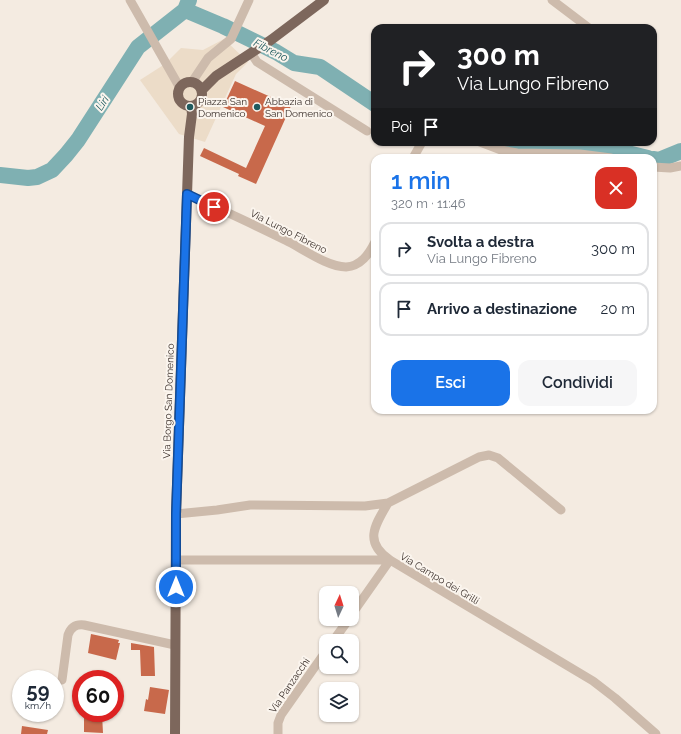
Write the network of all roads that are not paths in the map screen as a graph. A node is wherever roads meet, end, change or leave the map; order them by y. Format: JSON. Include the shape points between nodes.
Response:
{"nodes":[{"id":1,"x":130,"y":0,"type":"edge"},
{"id":2,"x":249,"y":0,"type":"edge"},
{"id":3,"x":324,"y":0,"type":"edge"},
{"id":4,"x":552,"y":0,"type":"edge"},
{"id":5,"x":581,"y":24,"type":"edge"},
{"id":6,"x":254,"y":51,"type":"junction"},
{"id":7,"x":192,"y":82,"type":"junction"},
{"id":8,"x":180,"y":88,"type":"junction"},
{"id":9,"x":202,"y":90,"type":"junction"},
{"id":10,"x":191,"y":106,"type":"junction"},
{"id":11,"x":367,"y":131,"type":"dead end"},
{"id":12,"x":490,"y":146,"type":"edge"},
{"id":13,"x":534,"y":154,"type":"edge"},
{"id":14,"x":534,"y":154,"type":"edge"},
{"id":15,"x":580,"y":154,"type":"edge"},
{"id":16,"x":681,"y":166,"type":"edge"},
{"id":17,"x":657,"y":168,"type":"edge"},
{"id":18,"x":187,"y":194,"type":"junction"},
{"id":19,"x":371,"y":248,"type":"edge"},
{"id":20,"x":388,"y":503,"type":"junction"},
{"id":21,"x":561,"y":510,"type":"dead end"},
{"id":22,"x":176,"y":514,"type":"junction"},
{"id":23,"x":176,"y":560,"type":"junction"},
{"id":24,"x":390,"y":560,"type":"junction"},
{"id":25,"x":359,"y":604,"type":"edge"},
{"id":26,"x":175,"y":645,"type":"junction"},
{"id":27,"x":319,"y":661,"type":"edge"},
{"id":28,"x":63,"y":670,"type":"edge"},
{"id":29,"x":175,"y":734,"type":"edge"},
{"id":30,"x":278,"y":734,"type":"edge"},
{"id":31,"x":656,"y":734,"type":"edge"}],
"edges":[{"from":1,"to":8,"type":"street"},
{"from":2,"to":7,"type":"street","via":[[231,39],[208,58]]},
{"from":3,"to":6,"type":"main road"},
{"from":4,"to":5,"type":"street"},
{"from":6,"to":9,"type":"main road","via":[[216,76]]},
{"from":6,"to":11,"type":"street","via":[[257,62]]},
{"from":7,"to":8,"type":"main road","via":[[185,83]]},
{"from":7,"to":9,"type":"main road"},
{"from":8,"to":10,"type":"main road","via":[[179,98],[184,104]]},
{"from":9,"to":10,"type":"main road","via":[[200,101]]},
{"from":10,"to":18,"type":"main road","name":"Via Borgo San Domenico"},
{"from":12,"to":13,"type":"street"},
{"from":14,"to":15,"type":"street"},
{"from":16,"to":17,"type":"street"},
{"from":18,"to":19,"type":"street","name":"Via Lungo Fibreno","via":[[334,265],[356,265]]},
{"from":18,"to":22,"type":"main road","name":"Via Borgo San Domenico"},
{"from":20,"to":21,"type":"street","via":[[479,457],[489,455],[498,458]]},
{"from":20,"to":22,"type":"street","via":[[365,506],[250,505]]},
{"from":20,"to":24,"type":"street","via":[[376,525],[374,537],[379,552]]},
{"from":22,"to":23,"type":"main road","name":"Via Borgo San Domenico"},
{"from":23,"to":24,"type":"street","name":"Via Campo dei Grilli"},
{"from":23,"to":26,"type":"main road","name":"Via Borgo San Domenico"},
{"from":24,"to":25,"type":"street"},
{"from":24,"to":31,"type":"street","name":"Via Campo dei Grilli","via":[[593,681]]},
{"from":26,"to":28,"type":"street","via":[[77,625],[68,635]]},
{"from":26,"to":29,"type":"main road","name":"Via Borgo San Domenico"},
{"from":27,"to":30,"type":"street","name":"Via Panzacchi","via":[[281,716]]}]}
